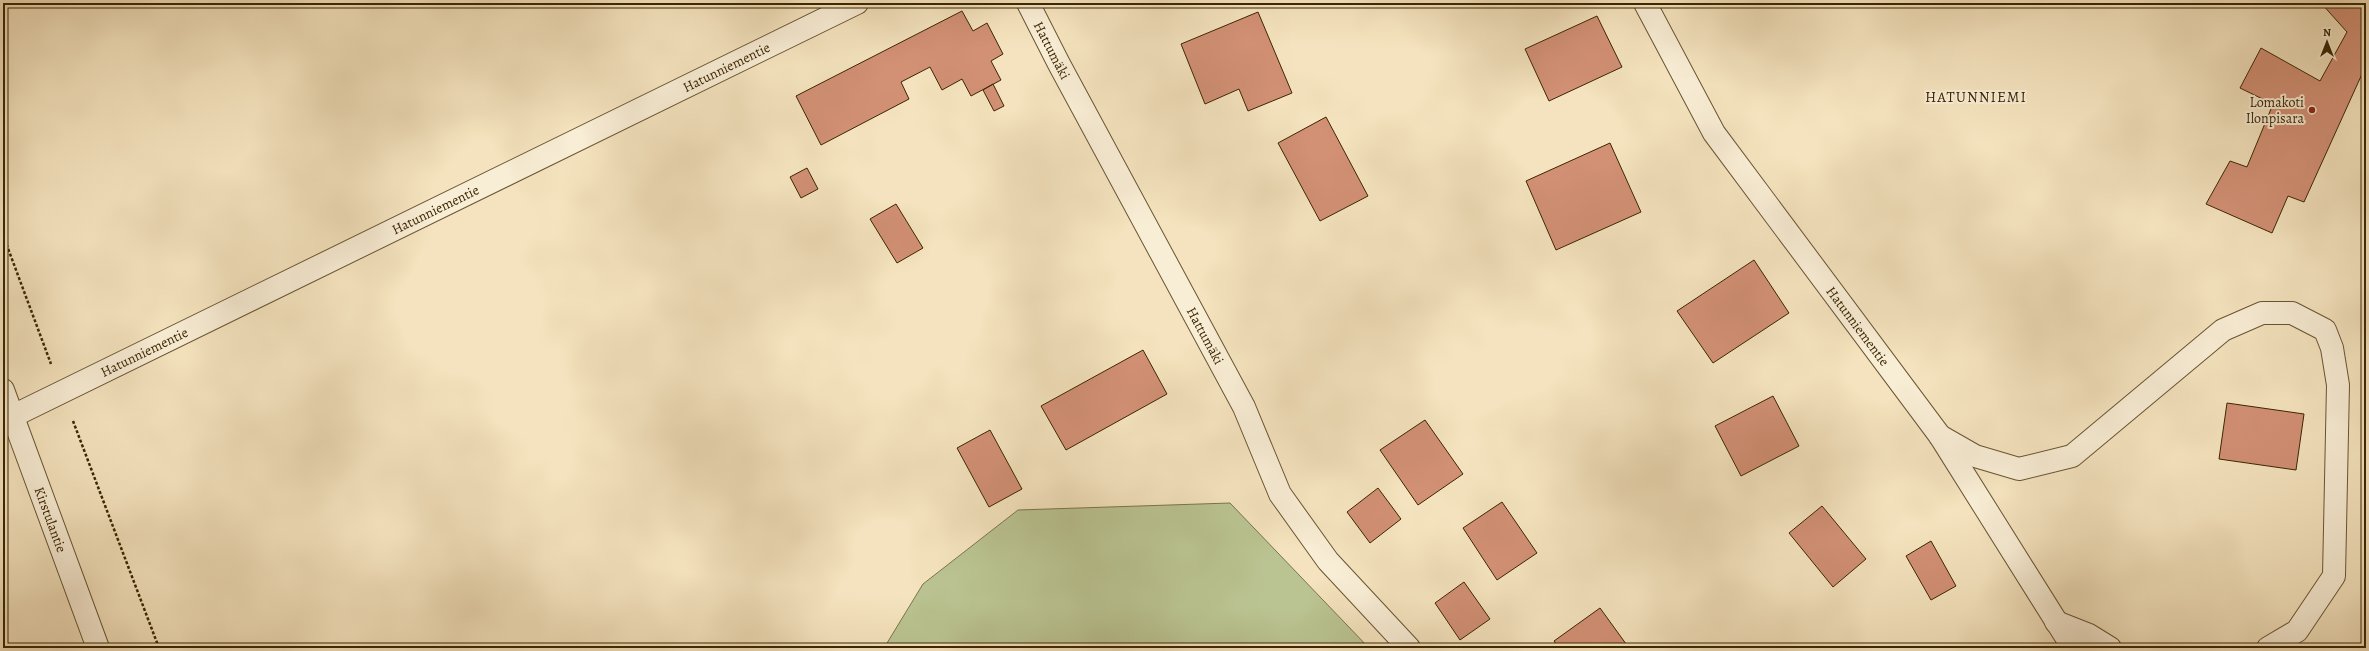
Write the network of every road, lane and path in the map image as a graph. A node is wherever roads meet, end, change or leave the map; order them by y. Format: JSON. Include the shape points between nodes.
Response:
{"nodes":[{"id":1,"x":857,"y":3,"type":"edge"},
{"id":2,"x":1028,"y":3,"type":"edge"},
{"id":3,"x":1645,"y":3,"type":"edge"},
{"id":4,"x":3,"y":235,"type":"edge"},
{"id":5,"x":3,"y":390,"type":"edge"},
{"id":6,"x":62,"y":392,"type":"junction"},
{"id":7,"x":12,"y":416,"type":"junction"},
{"id":8,"x":1940,"y":436,"type":"junction"},
{"id":9,"x":2056,"y":622,"type":"junction"},
{"id":10,"x":98,"y":648,"type":"edge"},
{"id":11,"x":159,"y":648,"type":"edge"},
{"id":12,"x":1409,"y":648,"type":"edge"},
{"id":13,"x":2073,"y":648,"type":"edge"},
{"id":14,"x":2110,"y":648,"type":"edge"},
{"id":15,"x":2268,"y":648,"type":"edge"}],
"edges":[{"from":1,"to":6,"type":"street","name":"Hatunniementie"},
{"from":2,"to":12,"type":"street","name":"Hattumäki","via":[[1244,407],[1280,494],[1328,561]]},
{"from":3,"to":8,"type":"street","name":"Hatunniementie","via":[[1714,133]]},
{"from":4,"to":6,"type":"path"},
{"from":5,"to":7,"type":"street","name":"Kirstulantie"},
{"from":6,"to":7,"type":"street","name":"Hatunniementie"},
{"from":6,"to":11,"type":"path"},
{"from":7,"to":10,"type":"street","name":"Kirstulantie"},
{"from":8,"to":9,"type":"street","name":"Hatunniementie"},
{"from":8,"to":15,"type":"street","via":[[1975,456],[2019,469],[2072,456],[2224,330],[2262,313],[2292,313],[2325,330],[2332,348],[2338,385],[2334,576],[2297,631]]},
{"from":9,"to":13,"type":"street","name":"Hatunniementie"},
{"from":9,"to":14,"type":"street","via":[[2089,635]]}]}
